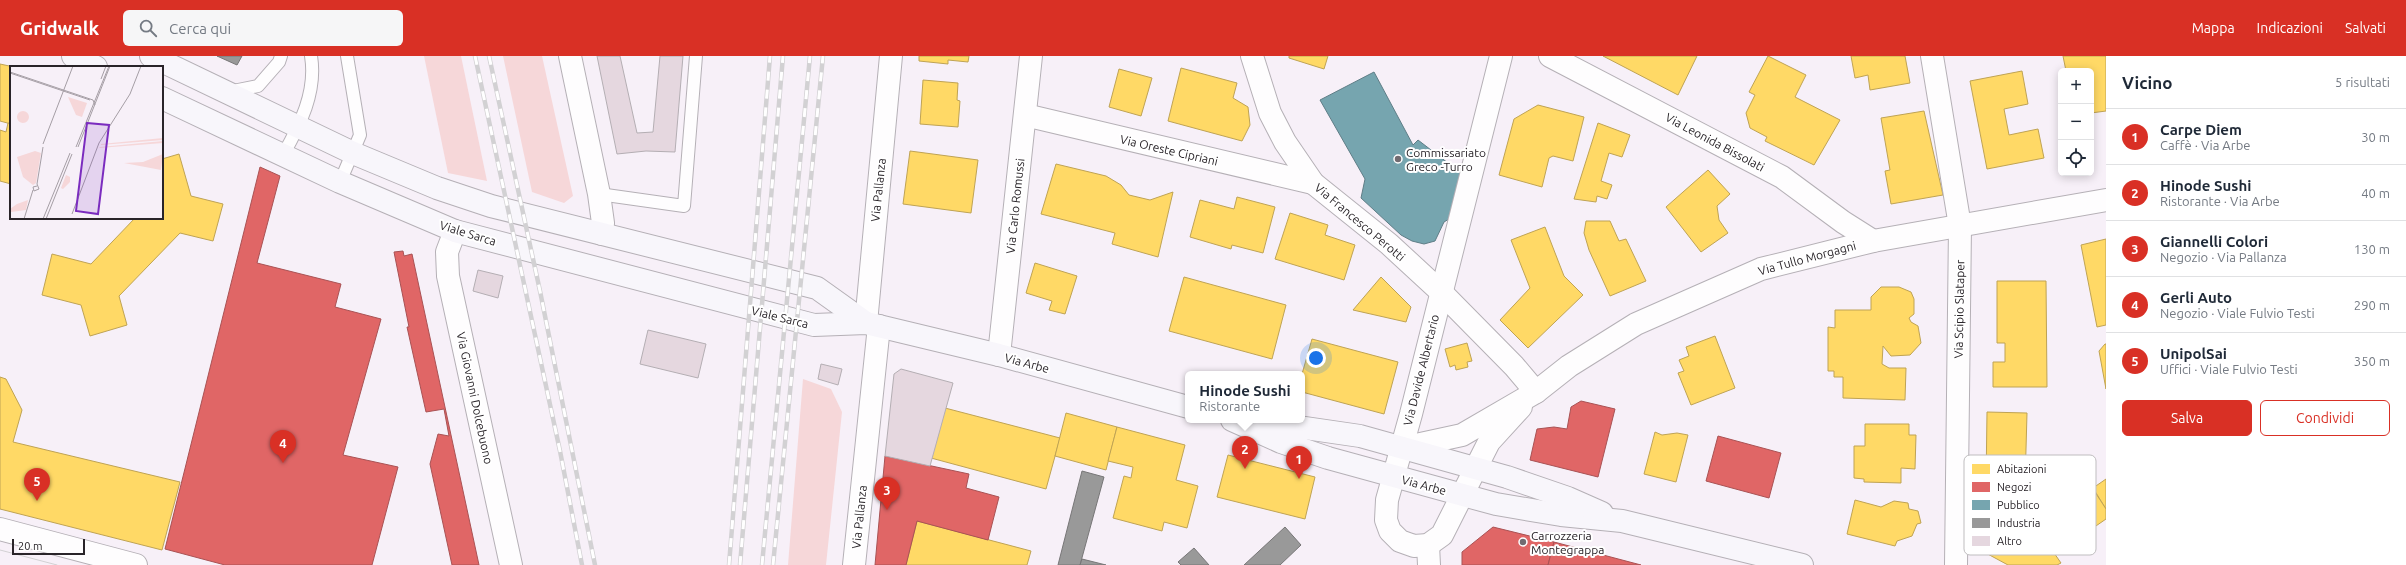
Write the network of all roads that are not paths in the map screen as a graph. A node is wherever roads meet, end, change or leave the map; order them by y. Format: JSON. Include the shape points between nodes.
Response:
{"nodes":[{"id":1,"x":73,"y":56,"type":"edge"},
{"id":2,"x":151,"y":56,"type":"edge"},
{"id":3,"x":281,"y":56,"type":"edge"},
{"id":4,"x":311,"y":56,"type":"edge"},
{"id":5,"x":347,"y":56,"type":"edge"},
{"id":6,"x":570,"y":56,"type":"edge"},
{"id":7,"x":696,"y":56,"type":"edge"},
{"id":8,"x":891,"y":56,"type":"edge"},
{"id":9,"x":1031,"y":56,"type":"edge"},
{"id":10,"x":1252,"y":56,"type":"edge"},
{"id":11,"x":1500,"y":56,"type":"edge"},
{"id":12,"x":1550,"y":56,"type":"edge"},
{"id":13,"x":1932,"y":56,"type":"edge"},
{"id":14,"x":94,"y":66,"type":"edge"},
{"id":15,"x":228,"y":92,"type":"junction"},
{"id":16,"x":163,"y":98,"type":"edge"},
{"id":17,"x":1025,"y":115,"type":"junction"},
{"id":18,"x":299,"y":126,"type":"junction"},
{"id":19,"x":353,"y":153,"type":"junction"},
{"id":20,"x":283,"y":155,"type":"junction"},
{"id":21,"x":340,"y":182,"type":"junction"},
{"id":22,"x":1312,"y":183,"type":"junction"},
{"id":23,"x":599,"y":194,"type":"junction"},
{"id":24,"x":2106,"y":200,"type":"edge"},
{"id":25,"x":1960,"y":226,"type":"junction"},
{"id":26,"x":455,"y":232,"type":"junction"},
{"id":27,"x":602,"y":234,"type":"junction"},
{"id":28,"x":1873,"y":241,"type":"junction"},
{"id":29,"x":1441,"y":292,"type":"junction"},
{"id":30,"x":872,"y":325,"type":"junction"},
{"id":31,"x":999,"y":355,"type":"junction"},
{"id":32,"x":1536,"y":392,"type":"junction"},
{"id":33,"x":1185,"y":406,"type":"edge"},
{"id":34,"x":1239,"y":423,"type":"edge"},
{"id":35,"x":1271,"y":423,"type":"edge"},
{"id":36,"x":1402,"y":448,"type":"junction"},
{"id":37,"x":1475,"y":468,"type":"junction"},
{"id":38,"x":1394,"y":477,"type":"junction"},
{"id":39,"x":1462,"y":494,"type":"junction"},
{"id":40,"x":1622,"y":521,"type":"junction"},
{"id":41,"x":0,"y":529,"type":"edge"},
{"id":42,"x":1429,"y":555,"type":"edge"},
{"id":43,"x":1795,"y":564,"type":"edge"},
{"id":44,"x":136,"y":565,"type":"edge"},
{"id":45,"x":511,"y":565,"type":"edge"},
{"id":46,"x":854,"y":565,"type":"edge"},
{"id":47,"x":1956,"y":565,"type":"edge"}],
"edges":[{"from":1,"to":14,"type":"street"},
{"from":2,"to":15,"type":"street"},
{"from":3,"to":15,"type":"lane","via":[[280,62],[258,86]]},
{"from":4,"to":18,"type":"lane","via":[[312,76],[306,109]]},
{"from":5,"to":19,"type":"lane","via":[[360,134]]},
{"from":6,"to":23,"type":"street"},
{"from":7,"to":23,"type":"lane","via":[[684,206]]},
{"from":8,"to":30,"type":"street","name":"Via Pallanza"},
{"from":9,"to":17,"type":"street","name":"Via Carlo Romussi"},
{"from":10,"to":22,"type":"street","name":"Via Francesco Perotti","via":[[1270,113],[1285,142]]},
{"from":11,"to":29,"type":"street","name":"Via Davide Albertario"},
{"from":12,"to":28,"type":"street","name":"Via Leonida Bissolati","via":[[1782,177]]},
{"from":13,"to":25,"type":"street","name":"Via Scipio Slataper"},
{"from":15,"to":18,"type":"street"},
{"from":16,"to":20,"type":"street","name":"Viale Sarca"},
{"from":17,"to":22,"type":"street","name":"Via Oreste Cipriani"},
{"from":17,"to":31,"type":"street","name":"Via Carlo Romussi"},
{"from":18,"to":19,"type":"street"},
{"from":18,"to":20,"type":"lane"},
{"from":19,"to":21,"type":"lane"},
{"from":19,"to":27,"type":"street","via":[[437,188],[491,206]]},
{"from":20,"to":21,"type":"street","name":"Viale Sarca"},
{"from":21,"to":26,"type":"street","name":"Viale Sarca"},
{"from":22,"to":29,"type":"street","name":"Via Francesco Perotti","via":[[1389,244]]},
{"from":23,"to":27,"type":"street","via":[[604,223]]},
{"from":24,"to":25,"type":"street","name":"Via Tullo Morgagni"},
{"from":25,"to":28,"type":"street","name":"Via Tullo Morgagni"},
{"from":25,"to":47,"type":"street","name":"Via Scipio Slataper"},
{"from":26,"to":30,"type":"street","name":"Viale Sarca","via":[[814,325]]},
{"from":26,"to":45,"type":"street","name":"Via Giovanni Dolcebuono","via":[[447,252],[448,276]]},
{"from":27,"to":30,"type":"street","via":[[817,288]]},
{"from":28,"to":32,"type":"street","name":"Via Tullo Morgagni","via":[[1761,269],[1700,294],[1636,324],[1569,366]]},
{"from":29,"to":32,"type":"street","name":"Via Davide Albertario"},
{"from":29,"to":36,"type":"street","name":"Via Davide Albertario"},
{"from":30,"to":31,"type":"street","name":"Via Arbe"},
{"from":30,"to":46,"type":"street","name":"Via Pallanza"},
{"from":31,"to":33,"type":"street","name":"Via Arbe"},
{"from":32,"to":36,"type":"street","name":"Via Tullo Morgagni","via":[[1462,435]]},
{"from":32,"to":37,"type":"street","name":"Via Tullo Morgagni","via":[[1489,442]]},
{"from":34,"to":38,"type":"street","name":"Via Arbe","via":[[1288,444]]},
{"from":35,"to":36,"type":"street","name":"Via Arbe","via":[[1360,436]]},
{"from":36,"to":37,"type":"street","name":"Via Arbe"},
{"from":36,"to":38,"type":"street","name":"Via Davide Albertario"},
{"from":37,"to":39,"type":"street","name":"Via Tullo Morgagni"},
{"from":37,"to":40,"type":"street","name":"Via Arbe","via":[[1568,498]]},
{"from":38,"to":39,"type":"street","name":"Via Arbe"},
{"from":38,"to":42,"type":"street","name":"Via Davide Albertario","via":[[1387,500],[1386,520],[1390,531],[1400,541]]},
{"from":39,"to":40,"type":"street","name":"Via Arbe","via":[[1496,504],[1561,515]]},
{"from":39,"to":42,"type":"street","name":"Via Tullo Morgagni"},
{"from":40,"to":43,"type":"street","name":"Via Arbe"},
{"from":41,"to":44,"type":"street"}]}
